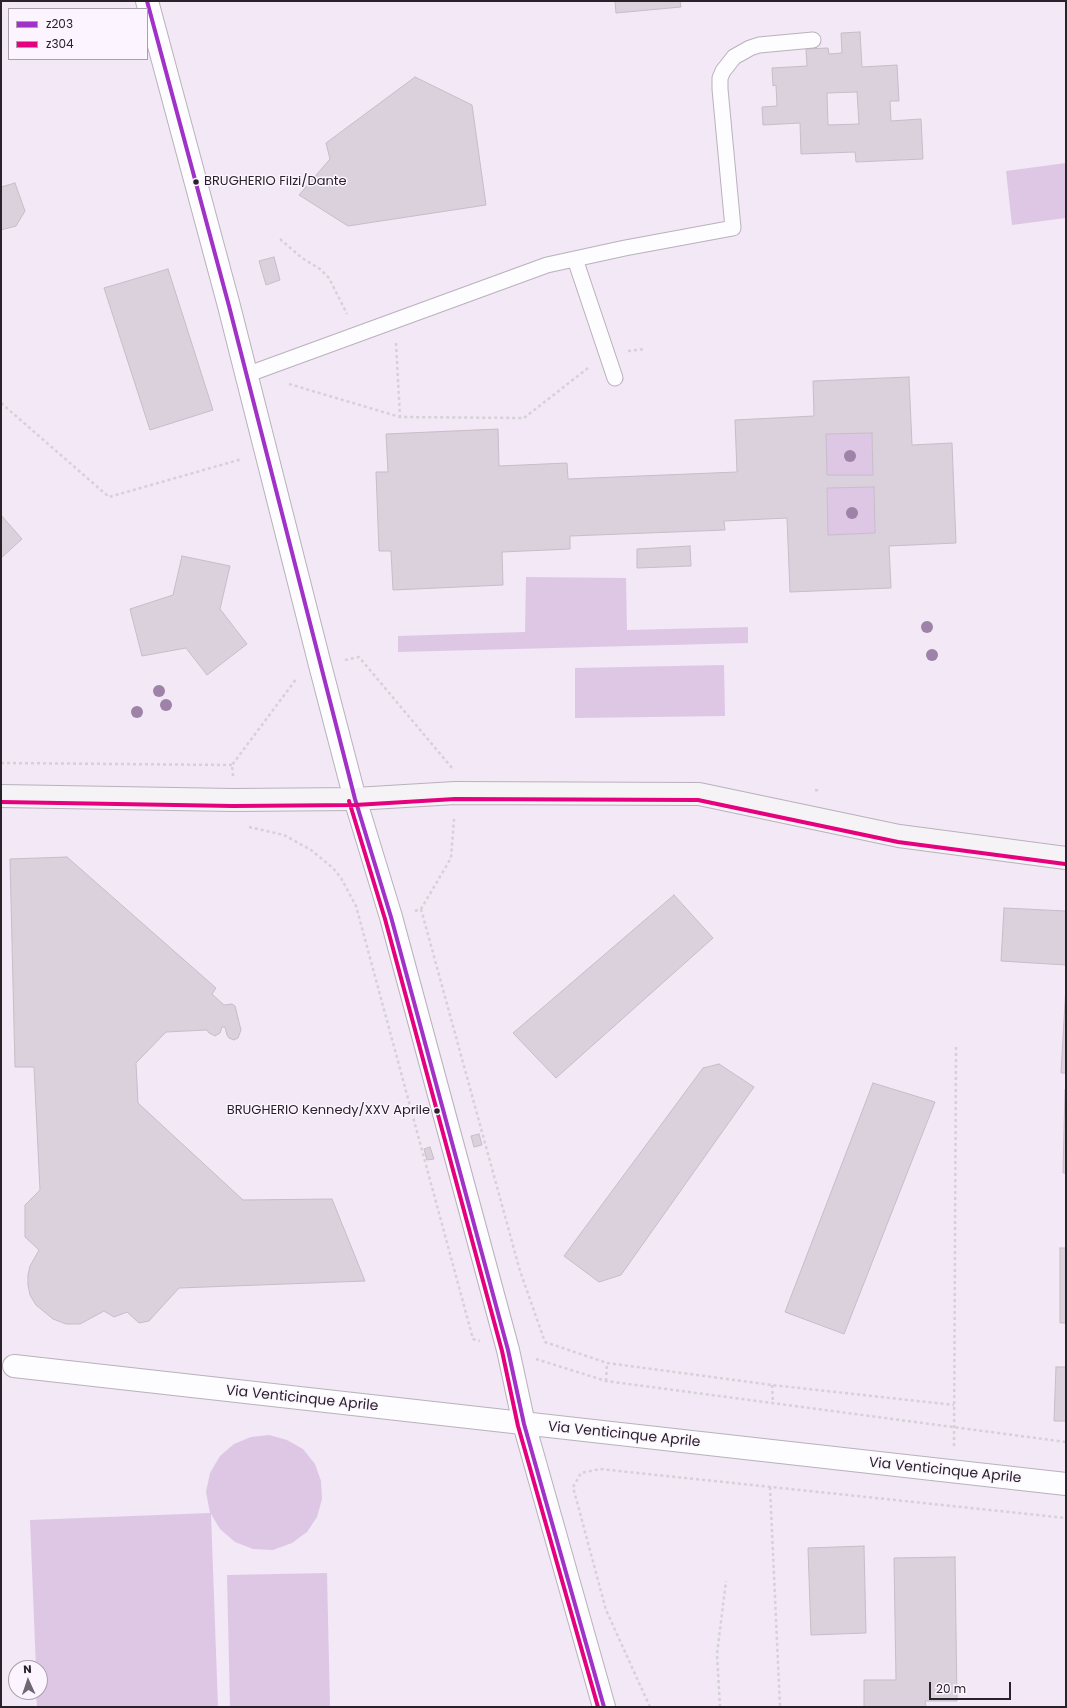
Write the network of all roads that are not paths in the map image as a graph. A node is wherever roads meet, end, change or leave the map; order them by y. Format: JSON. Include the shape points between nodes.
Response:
{"nodes":[{"id":1,"x":147,"y":1,"type":"edge"},
{"id":2,"x":813,"y":40,"type":"dead end"},
{"id":3,"x":575,"y":259,"type":"junction"},
{"id":4,"x":615,"y":378,"type":"dead end"},
{"id":5,"x":249,"y":385,"type":"junction"},
{"id":6,"x":1,"y":796,"type":"edge"},
{"id":7,"x":355,"y":798,"type":"junction"},
{"id":8,"x":1066,"y":858,"type":"edge"},
{"id":9,"x":14,"y":1366,"type":"dead end"},
{"id":10,"x":524,"y":1424,"type":"junction"},
{"id":11,"x":1066,"y":1484,"type":"edge"},
{"id":12,"x":604,"y":1707,"type":"edge"}],
"edges":[{"from":1,"to":5,"type":"street"},
{"from":2,"to":3,"type":"lane","via":[[750,48],[734,57],[720,78],[733,228]]},
{"from":3,"to":4,"type":"lane"},
{"from":3,"to":5,"type":"lane","via":[[547,265],[358,334]]},
{"from":5,"to":7,"type":"street"},
{"from":6,"to":7,"type":"main road","via":[[233,800]]},
{"from":7,"to":8,"type":"main road","via":[[455,793],[699,794],[899,836]]},
{"from":7,"to":10,"type":"street","via":[[391,916],[508,1350]]},
{"from":9,"to":10,"type":"street","name":"Via Venticinque Aprile"},
{"from":10,"to":11,"type":"street","name":"Via Venticinque Aprile"},
{"from":10,"to":12,"type":"street"}]}
